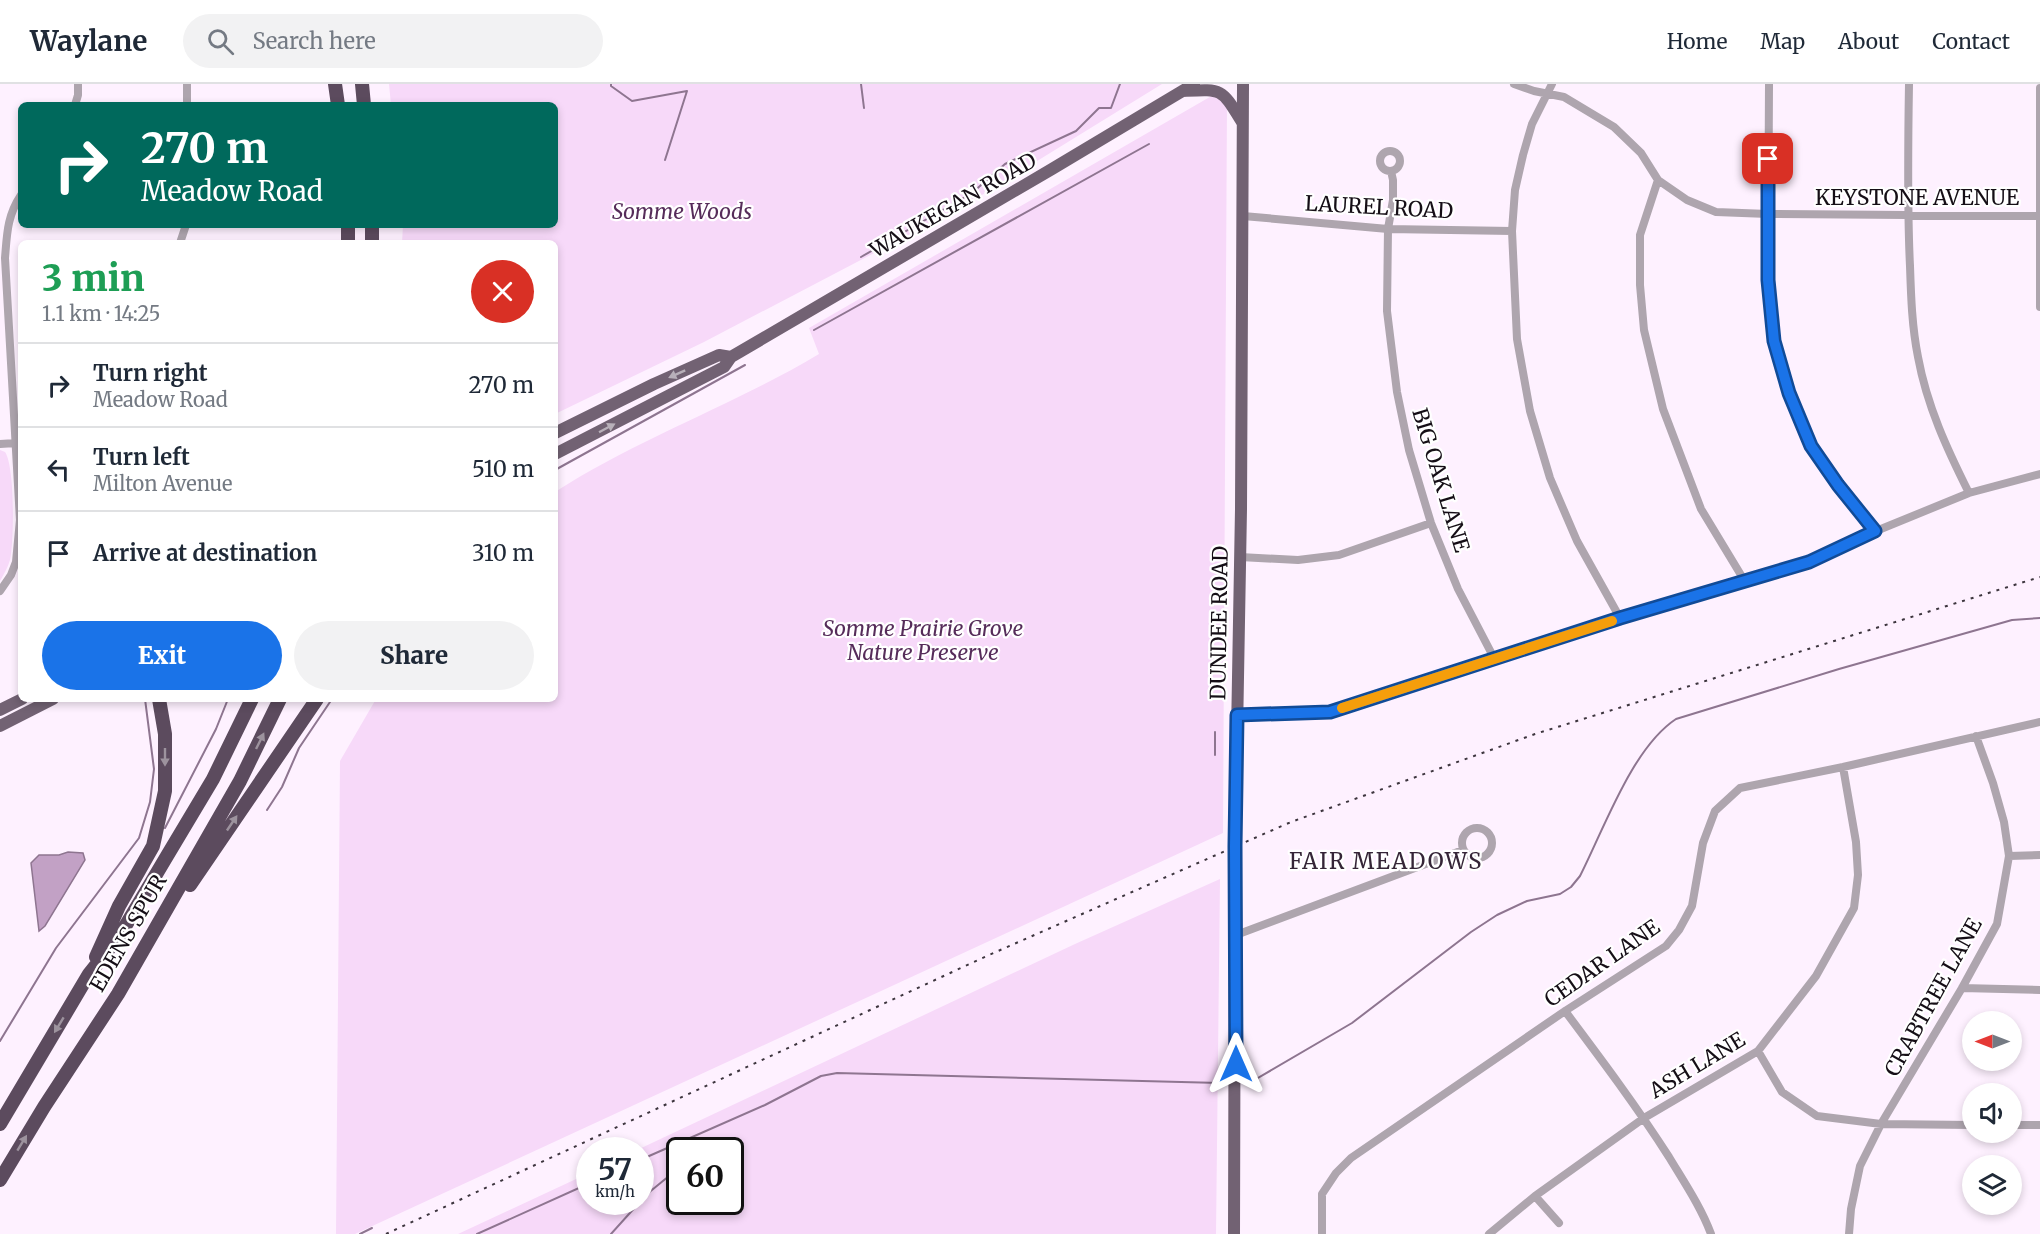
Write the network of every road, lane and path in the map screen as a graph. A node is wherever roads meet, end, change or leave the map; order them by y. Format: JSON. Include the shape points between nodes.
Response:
{"nodes":[{"id":1,"x":78,"y":84,"type":"edge"},
{"id":2,"x":187,"y":84,"type":"edge"},
{"id":3,"x":335,"y":84,"type":"edge"},
{"id":4,"x":362,"y":84,"type":"edge"},
{"id":5,"x":1194,"y":84,"type":"edge"},
{"id":6,"x":1244,"y":84,"type":"edge"},
{"id":7,"x":1515,"y":84,"type":"edge"},
{"id":8,"x":1552,"y":84,"type":"edge"},
{"id":9,"x":1769,"y":84,"type":"edge"},
{"id":10,"x":1909,"y":84,"type":"edge"},
{"id":11,"x":2040,"y":88,"type":"edge"},
{"id":12,"x":1182,"y":91,"type":"junction"},
{"id":13,"x":1548,"y":93,"type":"junction"},
{"id":14,"x":76,"y":102,"type":"edge"},
{"id":15,"x":187,"y":102,"type":"edge"},
{"id":16,"x":338,"y":102,"type":"edge"},
{"id":17,"x":364,"y":102,"type":"edge"},
{"id":18,"x":1243,"y":124,"type":"junction"},
{"id":19,"x":1391,"y":171,"type":"dead end"},
{"id":20,"x":1658,"y":180,"type":"junction"},
{"id":21,"x":18,"y":199,"type":"edge"},
{"id":22,"x":1768,"y":214,"type":"junction"},
{"id":23,"x":1907,"y":214,"type":"junction"},
{"id":24,"x":1243,"y":216,"type":"junction"},
{"id":25,"x":2039,"y":216,"type":"edge"},
{"id":26,"x":1388,"y":229,"type":"junction"},
{"id":27,"x":1512,"y":231,"type":"junction"},
{"id":28,"x":2,"y":257,"type":"edge"},
{"id":29,"x":2040,"y":307,"type":"edge"},
{"id":30,"x":731,"y":357,"type":"junction"},
{"id":31,"x":558,"y":432,"type":"edge"},
{"id":32,"x":16,"y":443,"type":"junction"},
{"id":33,"x":0,"y":444,"type":"edge"},
{"id":34,"x":558,"y":452,"type":"edge"},
{"id":35,"x":2040,"y":474,"type":"edge"},
{"id":36,"x":1969,"y":493,"type":"junction"},
{"id":37,"x":18,"y":508,"type":"edge"},
{"id":38,"x":1431,"y":523,"type":"junction"},
{"id":39,"x":1875,"y":531,"type":"junction"},
{"id":40,"x":18,"y":545,"type":"edge"},
{"id":41,"x":1240,"y":557,"type":"junction"},
{"id":42,"x":1744,"y":580,"type":"junction"},
{"id":43,"x":0,"y":591,"type":"edge"},
{"id":44,"x":1620,"y":618,"type":"junction"},
{"id":45,"x":1495,"y":660,"type":"junction"},
{"id":46,"x":18,"y":701,"type":"edge"},
{"id":47,"x":47,"y":702,"type":"edge"},
{"id":48,"x":160,"y":702,"type":"edge"},
{"id":49,"x":251,"y":702,"type":"edge"},
{"id":50,"x":279,"y":702,"type":"edge"},
{"id":51,"x":315,"y":702,"type":"edge"},
{"id":52,"x":0,"y":710,"type":"edge"},
{"id":53,"x":1237,"y":715,"type":"junction"},
{"id":54,"x":2040,"y":722,"type":"edge"},
{"id":55,"x":0,"y":726,"type":"edge"},
{"id":56,"x":1976,"y":736,"type":"junction"},
{"id":57,"x":1843,"y":767,"type":"junction"},
{"id":58,"x":1463,"y":850,"type":"junction"},
{"id":59,"x":2040,"y":855,"type":"edge"},
{"id":60,"x":2009,"y":856,"type":"junction"},
{"id":61,"x":1236,"y":935,"type":"junction"},
{"id":62,"x":88,"y":974,"type":"junction"},
{"id":63,"x":1962,"y":988,"type":"junction"},
{"id":64,"x":2040,"y":990,"type":"edge"},
{"id":65,"x":118,"y":994,"type":"junction"},
{"id":66,"x":1565,"y":1011,"type":"junction"},
{"id":67,"x":1758,"y":1052,"type":"junction"},
{"id":68,"x":1644,"y":1118,"type":"junction"},
{"id":69,"x":0,"y":1124,"type":"edge"},
{"id":70,"x":1881,"y":1124,"type":"junction"},
{"id":71,"x":1962,"y":1125,"type":"edge"},
{"id":72,"x":2022,"y":1125,"type":"edge"},
{"id":73,"x":2040,"y":1125,"type":"edge"},
{"id":74,"x":0,"y":1180,"type":"edge"},
{"id":75,"x":1535,"y":1196,"type":"junction"},
{"id":76,"x":1559,"y":1223,"type":"dead end"},
{"id":77,"x":1234,"y":1234,"type":"edge"},
{"id":78,"x":1322,"y":1234,"type":"edge"},
{"id":79,"x":1489,"y":1234,"type":"edge"},
{"id":80,"x":1711,"y":1234,"type":"edge"},
{"id":81,"x":1849,"y":1234,"type":"edge"}],
"edges":[{"from":1,"to":14,"type":"street"},
{"from":2,"to":15,"type":"street"},
{"from":3,"to":16,"type":"highway"},
{"from":4,"to":17,"type":"highway"},
{"from":5,"to":12,"type":"main road","name":"WAUKEGAN ROAD"},
{"from":6,"to":18,"type":"main road","name":"DUNDEE ROAD"},
{"from":7,"to":13,"type":"street","name":"KEYSTONE AVENUE"},
{"from":8,"to":13,"type":"street"},
{"from":9,"to":22,"type":"street"},
{"from":10,"to":23,"type":"street"},
{"from":11,"to":25,"type":"street"},
{"from":12,"to":18,"type":"main road","via":[[1214,89],[1226,95]]},
{"from":12,"to":30,"type":"main road","name":"WAUKEGAN ROAD"},
{"from":13,"to":20,"type":"street","name":"KEYSTONE AVENUE","via":[[1564,97],[1614,127],[1641,153]]},
{"from":13,"to":27,"type":"street","via":[[1532,124],[1523,155]]},
{"from":18,"to":24,"type":"main road","name":"DUNDEE ROAD"},
{"from":19,"to":26,"type":"street","name":"BIG OAK LANE","via":[[1393,200]]},
{"from":20,"to":22,"type":"street","name":"KEYSTONE AVENUE","via":[[1687,200],[1716,212]]},
{"from":20,"to":42,"type":"street","via":[[1640,235],[1644,330],[1663,409],[1701,509]]},
{"from":21,"to":28,"type":"street","via":[[12,208]]},
{"from":22,"to":23,"type":"street","name":"KEYSTONE AVENUE"},
{"from":22,"to":39,"type":"street","via":[[1768,280],[1774,341],[1789,393],[1811,446]]},
{"from":23,"to":25,"type":"street","name":"KEYSTONE AVENUE"},
{"from":23,"to":36,"type":"street","via":[[1918,358],[1943,441]]},
{"from":24,"to":26,"type":"street","name":"LAUREL ROAD"},
{"from":24,"to":41,"type":"main road","name":"DUNDEE ROAD"},
{"from":25,"to":29,"type":"street"},
{"from":26,"to":27,"type":"street","name":"LAUREL ROAD"},
{"from":26,"to":38,"type":"street","name":"BIG OAK LANE","via":[[1386,311],[1397,392]]},
{"from":27,"to":44,"type":"street","via":[[1517,339],[1530,411],[1550,478],[1576,541]]},
{"from":28,"to":32,"type":"street"},
{"from":30,"to":31,"type":"main road","name":"WAUKEGAN ROAD","one_way":true,"via":[[719,355]]},
{"from":34,"to":30,"type":"main road","name":"WAUKEGAN ROAD","one_way":true,"via":[[724,367]]},
{"from":32,"to":33,"type":"street"},
{"from":32,"to":37,"type":"street"},
{"from":35,"to":36,"type":"street"},
{"from":36,"to":39,"type":"street"},
{"from":38,"to":41,"type":"street","via":[[1339,555],[1298,560]]},
{"from":38,"to":45,"type":"street","name":"BIG OAK LANE","via":[[1458,589]]},
{"from":39,"to":42,"type":"street","via":[[1809,562]]},
{"from":40,"to":43,"type":"street","via":[[11,575]]},
{"from":41,"to":53,"type":"main road","name":"DUNDEE ROAD"},
{"from":42,"to":44,"type":"street"},
{"from":44,"to":45,"type":"street"},
{"from":45,"to":53,"type":"street","via":[[1330,712]]},
{"from":46,"to":52,"type":"main road"},
{"from":47,"to":55,"type":"main road"},
{"from":48,"to":62,"type":"highway","one_way":true,"via":[[165,734],[165,791],[153,846],[119,906]]},
{"from":49,"to":62,"type":"highway","name":"EDENS SPUR","via":[[213,779],[120,935]]},
{"from":65,"to":50,"type":"highway","name":"EDENS SPUR","one_way":true,"via":[[240,781]]},
{"from":65,"to":51,"type":"highway","one_way":true},
{"from":53,"to":61,"type":"main road","name":"DUNDEE ROAD"},
{"from":54,"to":56,"type":"street","name":"CEDAR LANE"},
{"from":56,"to":57,"type":"street","name":"CEDAR LANE"},
{"from":56,"to":60,"type":"street","name":"CRABTREE LANE","via":[[2004,822]]},
{"from":57,"to":66,"type":"street","name":"CEDAR LANE","via":[[1740,788],[1715,811],[1703,843],[1692,906],[1679,930],[1666,946]]},
{"from":57,"to":67,"type":"street","name":"ASH LANE","via":[[1856,842],[1854,908],[1816,976]]},
{"from":58,"to":58,"type":"street","via":[[1475,859],[1485,856],[1492,848],[1491,838],[1485,830],[1471,829],[1462,840]]},
{"from":58,"to":61,"type":"street"},
{"from":59,"to":60,"type":"street"},
{"from":60,"to":63,"type":"street","name":"CRABTREE LANE","via":[[1997,924]]},
{"from":61,"to":77,"type":"main road","name":"DUNDEE ROAD"},
{"from":62,"to":69,"type":"highway","name":"EDENS SPUR","one_way":true},
{"from":63,"to":64,"type":"street"},
{"from":63,"to":70,"type":"street","name":"CRABTREE LANE"},
{"from":74,"to":65,"type":"highway","name":"EDENS SPUR","one_way":true},
{"from":66,"to":68,"type":"street"},
{"from":66,"to":78,"type":"street","name":"CEDAR LANE","via":[[1351,1158],[1322,1194]]},
{"from":67,"to":68,"type":"street","name":"ASH LANE"},
{"from":67,"to":70,"type":"street","via":[[1782,1092],[1817,1116]]},
{"from":68,"to":75,"type":"street","name":"ASH LANE"},
{"from":68,"to":80,"type":"street"},
{"from":70,"to":71,"type":"street"},
{"from":70,"to":81,"type":"street","name":"CRABTREE LANE","via":[[1860,1166]]},
{"from":72,"to":73,"type":"street"},
{"from":75,"to":76,"type":"street"},
{"from":75,"to":79,"type":"street","name":"ASH LANE"}]}
